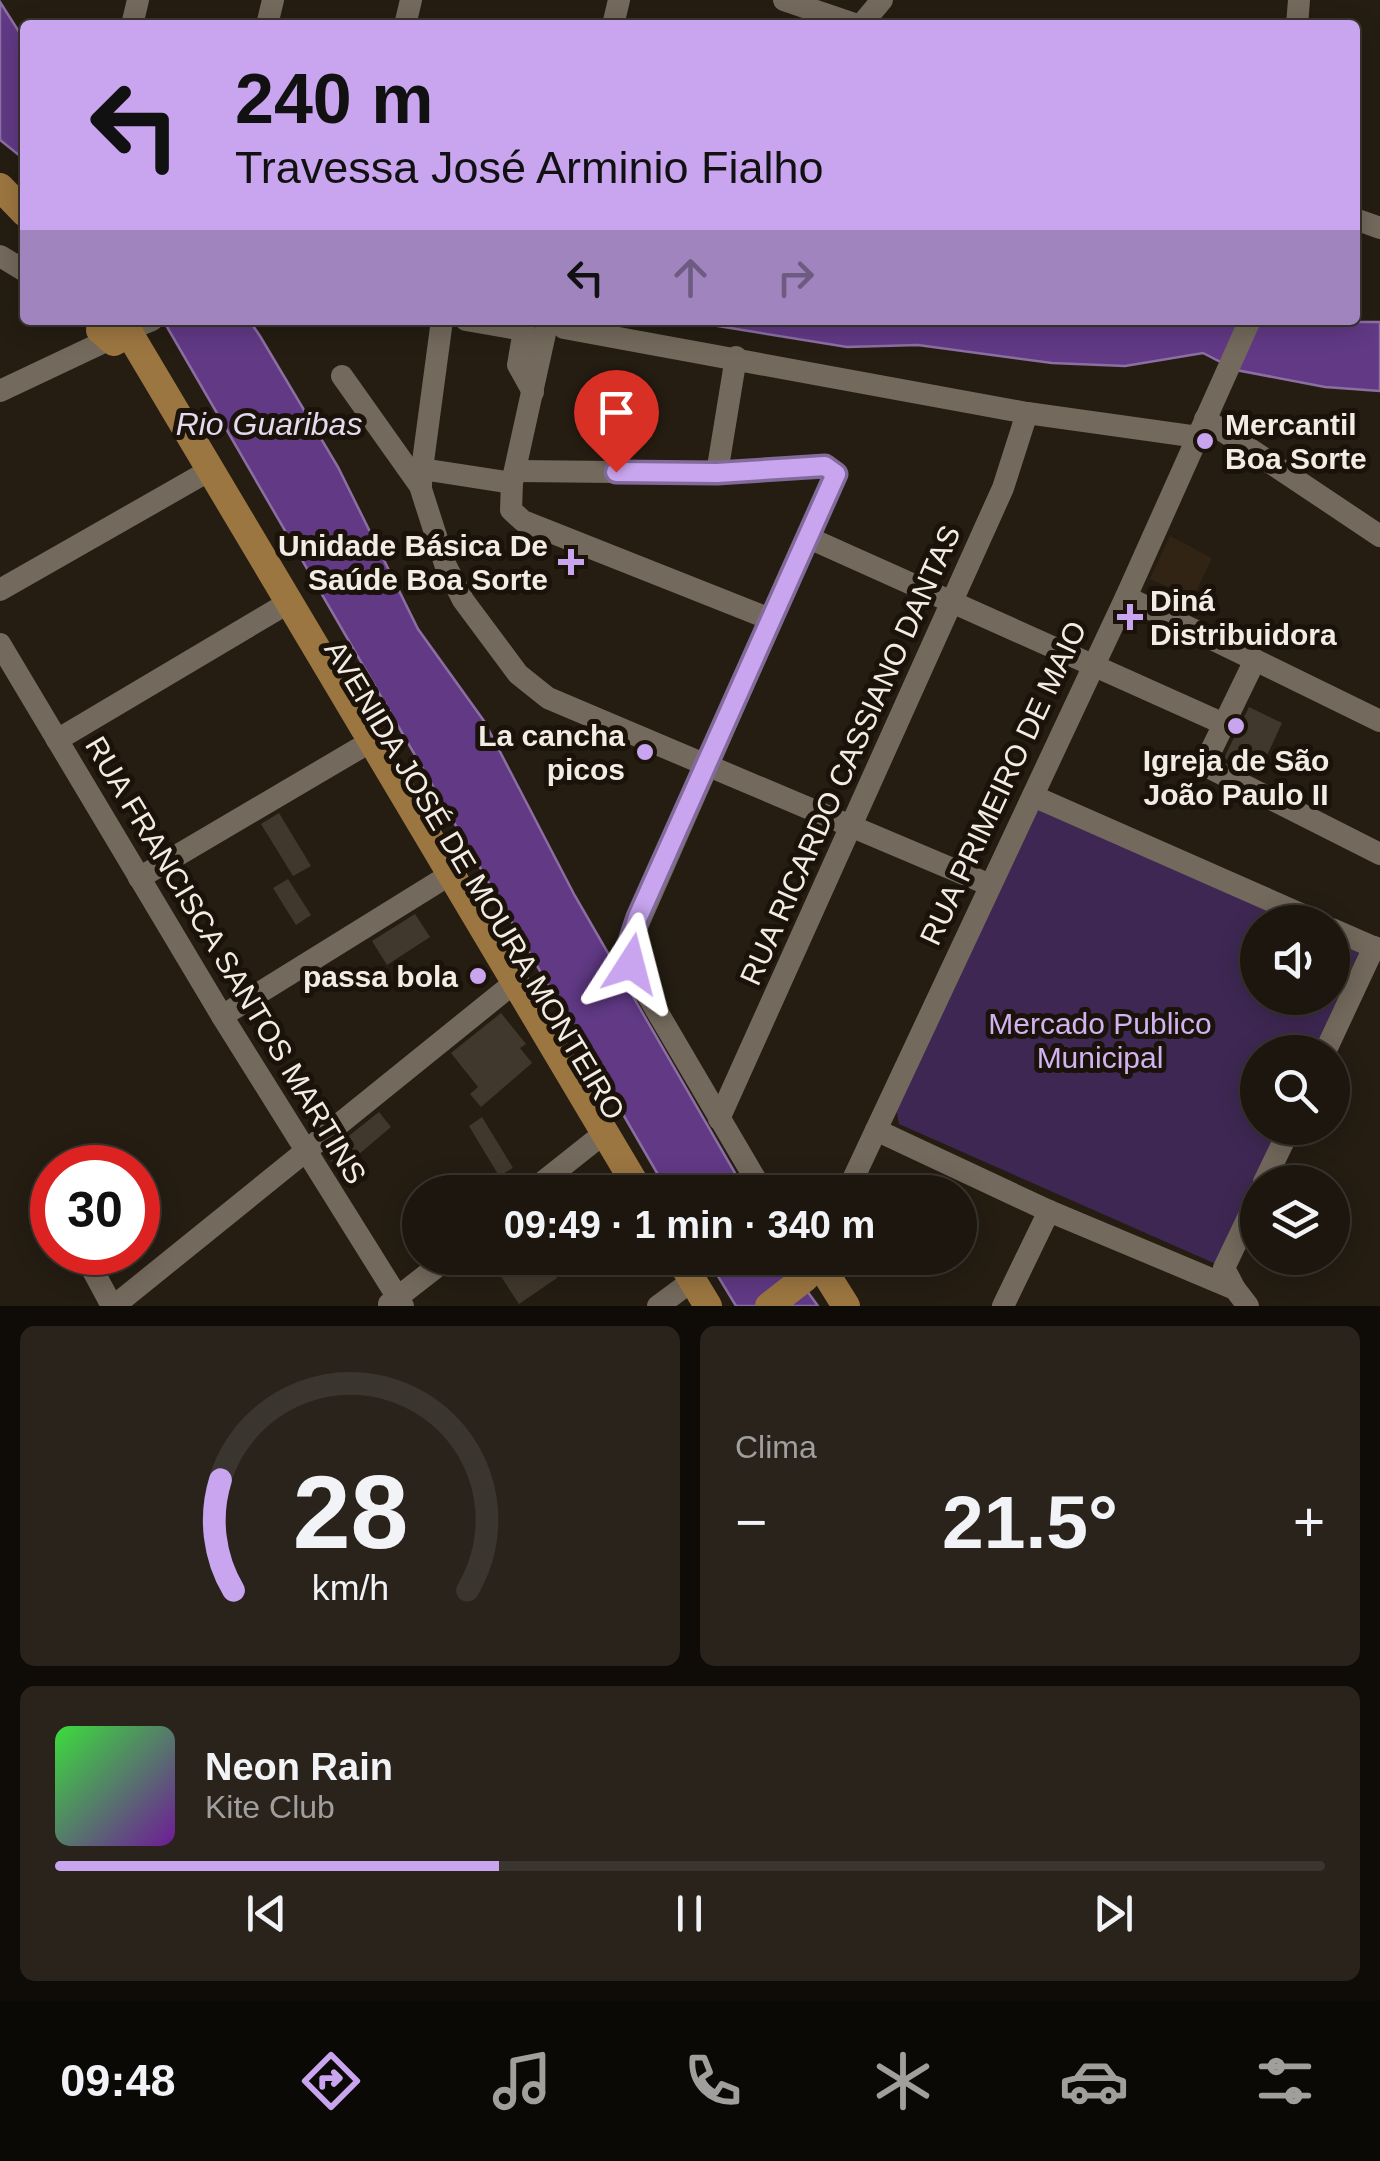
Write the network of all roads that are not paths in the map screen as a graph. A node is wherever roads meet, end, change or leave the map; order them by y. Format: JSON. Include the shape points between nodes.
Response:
{"nodes":[{"id":1,"x":784,"y":0,"type":"edge"},
{"id":2,"x":882,"y":0,"type":"edge"},
{"id":3,"x":828,"y":13,"type":"edge"},
{"id":4,"x":864,"y":20,"type":"edge"},
{"id":5,"x":0,"y":187,"type":"edge"},
{"id":6,"x":20,"y":208,"type":"edge"},
{"id":7,"x":441,"y":325,"type":"edge"},
{"id":8,"x":495,"y":325,"type":"edge"},
{"id":9,"x":1248,"y":325,"type":"edge"},
{"id":10,"x":553,"y":326,"type":"edge"},
{"id":11,"x":116,"y":327,"type":"edge"},
{"id":12,"x":736,"y":357,"type":"junction"},
{"id":13,"x":342,"y":376,"type":"dead end"},
{"id":14,"x":0,"y":392,"type":"edge"},
{"id":15,"x":532,"y":392,"type":"junction"},
{"id":16,"x":1028,"y":412,"type":"junction"},
{"id":17,"x":1205,"y":419,"type":"junction"},
{"id":18,"x":717,"y":473,"type":"junction"},
{"id":19,"x":198,"y":477,"type":"junction"},
{"id":20,"x":514,"y":477,"type":"junction"},
{"id":21,"x":421,"y":478,"type":"junction"},
{"id":22,"x":1380,"y":536,"type":"edge"},
{"id":23,"x":809,"y":538,"type":"junction"},
{"id":24,"x":0,"y":590,"type":"edge"},
{"id":25,"x":1126,"y":597,"type":"junction"},
{"id":26,"x":951,"y":605,"type":"junction"},
{"id":27,"x":276,"y":610,"type":"junction"},
{"id":28,"x":770,"y":619,"type":"junction"},
{"id":29,"x":0,"y":644,"type":"edge"},
{"id":30,"x":1255,"y":660,"type":"junction"},
{"id":31,"x":1095,"y":664,"type":"junction"},
{"id":32,"x":1380,"y":722,"type":"edge"},
{"id":33,"x":1224,"y":724,"type":"junction"},
{"id":34,"x":57,"y":740,"type":"junction"},
{"id":35,"x":358,"y":749,"type":"junction"},
{"id":36,"x":706,"y":762,"type":"junction"},
{"id":37,"x":1033,"y":796,"type":"junction"},
{"id":38,"x":852,"y":826,"type":"junction"},
{"id":39,"x":1380,"y":854,"type":"edge"},
{"id":40,"x":139,"y":878,"type":"junction"},
{"id":41,"x":438,"y":882,"type":"junction"},
{"id":42,"x":990,"y":885,"type":"junction"},
{"id":43,"x":1280,"y":905,"type":"edge"},
{"id":44,"x":1350,"y":936,"type":"edge"},
{"id":45,"x":1377,"y":948,"type":"edge"},
{"id":46,"x":504,"y":991,"type":"junction"},
{"id":47,"x":222,"y":1016,"type":"junction"},
{"id":48,"x":1333,"y":1035,"type":"edge"},
{"id":49,"x":719,"y":1119,"type":"junction"},
{"id":50,"x":876,"y":1130,"type":"junction"},
{"id":51,"x":593,"y":1142,"type":"junction"},
{"id":52,"x":307,"y":1151,"type":"junction"},
{"id":53,"x":551,"y":1175,"type":"edge"},
{"id":54,"x":613,"y":1175,"type":"edge"},
{"id":55,"x":630,"y":1175,"type":"edge"},
{"id":56,"x":753,"y":1175,"type":"edge"},
{"id":57,"x":855,"y":1175,"type":"edge"},
{"id":58,"x":1049,"y":1210,"type":"junction"},
{"id":59,"x":1240,"y":1235,"type":"edge"},
{"id":60,"x":95,"y":1275,"type":"edge"},
{"id":61,"x":428,"y":1275,"type":"edge"},
{"id":62,"x":668,"y":1275,"type":"edge"},
{"id":63,"x":689,"y":1275,"type":"edge"},
{"id":64,"x":799,"y":1275,"type":"edge"},
{"id":65,"x":819,"y":1275,"type":"edge"},
{"id":66,"x":1241,"y":1298,"type":"edge"},
{"id":67,"x":677,"y":1300,"type":"edge"},
{"id":68,"x":396,"y":1303,"type":"edge"},
{"id":69,"x":113,"y":1306,"type":"edge"},
{"id":70,"x":708,"y":1306,"type":"edge"},
{"id":71,"x":769,"y":1306,"type":"edge"},
{"id":72,"x":846,"y":1306,"type":"edge"},
{"id":73,"x":1003,"y":1306,"type":"edge"}],
"edges":[{"from":1,"to":3,"type":"street"},
{"from":2,"to":4,"type":"street"},
{"from":5,"to":6,"type":"main road"},
{"from":7,"to":21,"type":"street"},
{"from":8,"to":15,"type":"street","via":[[524,330],[518,366]]},
{"from":9,"to":17,"type":"street","name":"RUA PRIMEIRO DE MAIO"},
{"from":10,"to":12,"type":"street"},
{"from":10,"to":15,"type":"street"},
{"from":11,"to":14,"type":"street"},
{"from":11,"to":19,"type":"main road","name":"AVENIDA JOSÉ DE MOURA MONTEIRO"},
{"from":11,"to":55,"type":"main road","name":"AVENIDA JOSÉ DE MOURA MONTEIRO"},
{"from":12,"to":16,"type":"street"},
{"from":12,"to":18,"type":"street"},
{"from":13,"to":21,"type":"street"},
{"from":15,"to":20,"type":"street"},
{"from":16,"to":17,"type":"street"},
{"from":16,"to":26,"type":"street","name":"RUA RICARDO CASSIANO DANTAS","via":[[1013,465]]},
{"from":17,"to":22,"type":"street"},
{"from":17,"to":25,"type":"street","name":"RUA PRIMEIRO DE MAIO"},
{"from":18,"to":20,"type":"street"},
{"from":18,"to":23,"type":"street","via":[[825,466],[836,474]]},
{"from":19,"to":24,"type":"street"},
{"from":19,"to":27,"type":"main road","name":"AVENIDA JOSÉ DE MOURA MONTEIRO"},
{"from":20,"to":21,"type":"street"},
{"from":20,"to":28,"type":"street","via":[[511,510],[523,521]]},
{"from":21,"to":36,"type":"street","via":[[445,564],[518,674],[548,698]]},
{"from":23,"to":26,"type":"street"},
{"from":23,"to":28,"type":"street"},
{"from":25,"to":30,"type":"street"},
{"from":25,"to":31,"type":"street","name":"RUA PRIMEIRO DE MAIO"},
{"from":26,"to":31,"type":"street"},
{"from":26,"to":38,"type":"street","name":"RUA RICARDO CASSIANO DANTAS"},
{"from":27,"to":34,"type":"street"},
{"from":27,"to":35,"type":"main road","name":"AVENIDA JOSÉ DE MOURA MONTEIRO"},
{"from":28,"to":36,"type":"street"},
{"from":29,"to":34,"type":"street","name":"RUA FRANCISCA SANTOS MARTINS"},
{"from":30,"to":32,"type":"street"},
{"from":30,"to":33,"type":"street"},
{"from":31,"to":33,"type":"street"},
{"from":31,"to":37,"type":"street","name":"RUA PRIMEIRO DE MAIO"},
{"from":33,"to":39,"type":"street","via":[[1204,765]]},
{"from":34,"to":40,"type":"street","name":"RUA FRANCISCA SANTOS MARTINS"},
{"from":35,"to":40,"type":"street"},
{"from":35,"to":41,"type":"main road","name":"AVENIDA JOSÉ DE MOURA MONTEIRO"},
{"from":36,"to":38,"type":"street"},
{"from":36,"to":49,"type":"street","via":[[628,947],[631,964]]},
{"from":37,"to":42,"type":"street","name":"RUA PRIMEIRO DE MAIO"},
{"from":37,"to":43,"type":"street"},
{"from":38,"to":42,"type":"street"},
{"from":38,"to":49,"type":"street","name":"RUA RICARDO CASSIANO DANTAS"},
{"from":40,"to":47,"type":"street","name":"RUA FRANCISCA SANTOS MARTINS"},
{"from":41,"to":46,"type":"main road","name":"AVENIDA JOSÉ DE MOURA MONTEIRO"},
{"from":41,"to":47,"type":"street"},
{"from":42,"to":50,"type":"street","name":"RUA PRIMEIRO DE MAIO"},
{"from":44,"to":45,"type":"street"},
{"from":45,"to":48,"type":"street"},
{"from":46,"to":51,"type":"main road","name":"AVENIDA JOSÉ DE MOURA MONTEIRO"},
{"from":46,"to":52,"type":"street"},
{"from":47,"to":52,"type":"street","name":"RUA FRANCISCA SANTOS MARTINS"},
{"from":49,"to":56,"type":"street"},
{"from":50,"to":57,"type":"street","name":"RUA PRIMEIRO DE MAIO"},
{"from":50,"to":58,"type":"street"},
{"from":51,"to":53,"type":"street"},
{"from":51,"to":54,"type":"main road","name":"AVENIDA JOSÉ DE MOURA MONTEIRO"},
{"from":52,"to":68,"type":"street","name":"RUA FRANCISCA SANTOS MARTINS"},
{"from":52,"to":69,"type":"street"},
{"from":58,"to":66,"type":"street"},
{"from":58,"to":73,"type":"street"},
{"from":59,"to":66,"type":"street","via":[[1224,1268]]},
{"from":60,"to":69,"type":"street"},
{"from":61,"to":68,"type":"street"},
{"from":62,"to":67,"type":"main road"},
{"from":63,"to":70,"type":"main road"},
{"from":64,"to":71,"type":"main road"},
{"from":65,"to":72,"type":"main road"}]}
